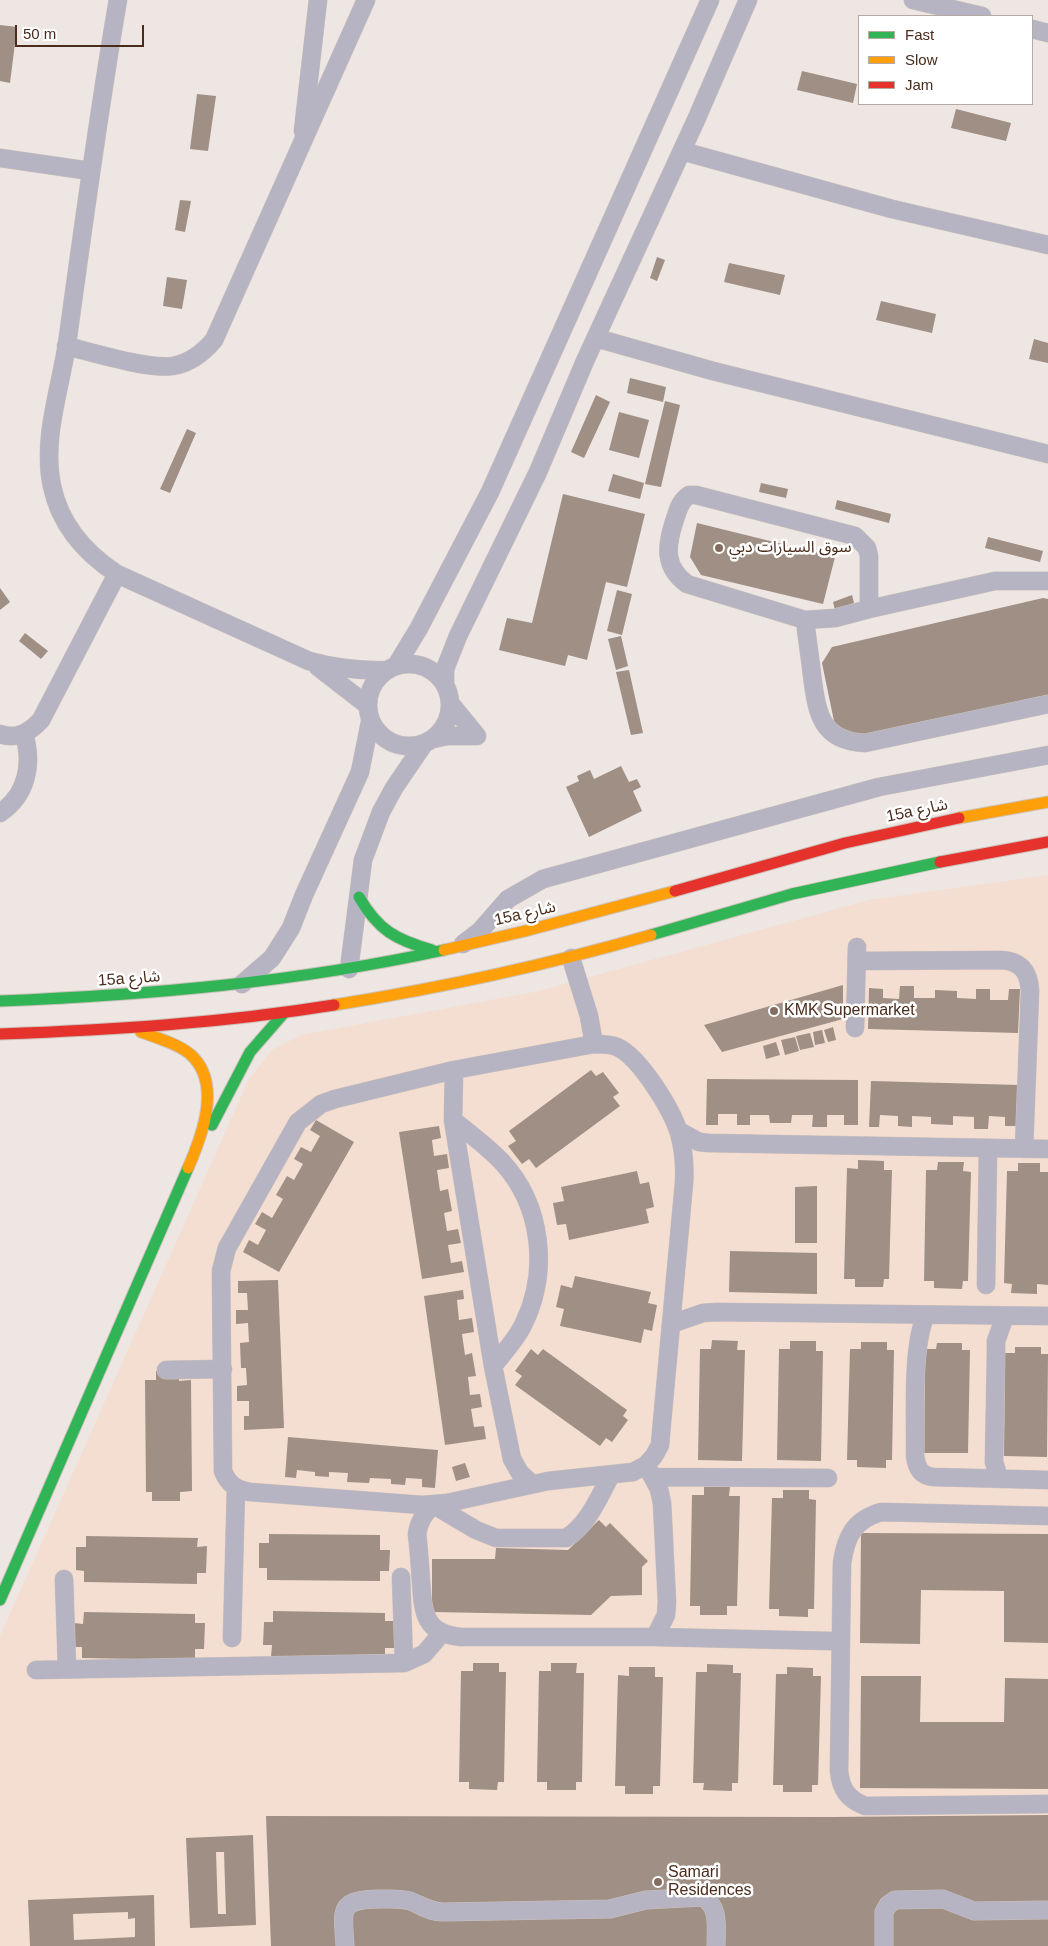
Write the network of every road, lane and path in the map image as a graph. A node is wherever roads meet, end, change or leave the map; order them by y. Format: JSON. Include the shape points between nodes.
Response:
{"nodes":[{"id":1,"x":118,"y":0,"type":"edge"},
{"id":2,"x":318,"y":0,"type":"edge"},
{"id":3,"x":366,"y":0,"type":"edge"},
{"id":4,"x":710,"y":0,"type":"edge"},
{"id":5,"x":748,"y":0,"type":"edge"},
{"id":6,"x":913,"y":0,"type":"edge"},
{"id":7,"x":978,"y":15,"type":"edge"},
{"id":8,"x":1033,"y":29,"type":"edge"},
{"id":9,"x":1048,"y":33,"type":"edge"},
{"id":10,"x":302,"y":144,"type":"junction"},
{"id":11,"x":682,"y":151,"type":"junction"},
{"id":12,"x":0,"y":158,"type":"edge"},
{"id":13,"x":90,"y":171,"type":"junction"},
{"id":14,"x":1048,"y":245,"type":"edge"},
{"id":15,"x":596,"y":338,"type":"junction"},
{"id":16,"x":66,"y":346,"type":"junction"},
{"id":17,"x":1048,"y":454,"type":"edge"},
{"id":18,"x":117,"y":574,"type":"junction"},
{"id":19,"x":1048,"y":581,"type":"edge"},
{"id":20,"x":869,"y":609,"type":"junction"},
{"id":21,"x":805,"y":620,"type":"junction"},
{"id":22,"x":309,"y":661,"type":"junction"},
{"id":23,"x":391,"y":668,"type":"junction"},
{"id":24,"x":445,"y":684,"type":"junction"},
{"id":25,"x":450,"y":703,"type":"junction"},
{"id":26,"x":1048,"y":704,"type":"edge"},
{"id":27,"x":369,"y":713,"type":"junction"},
{"id":28,"x":0,"y":734,"type":"edge"},
{"id":29,"x":24,"y":734,"type":"junction"},
{"id":30,"x":429,"y":741,"type":"junction"},
{"id":31,"x":1048,"y":755,"type":"edge"},
{"id":32,"x":1048,"y":802,"type":"edge"},
{"id":33,"x":0,"y":813,"type":"edge"},
{"id":34,"x":1048,"y":842,"type":"edge"},
{"id":35,"x":359,"y":898,"type":"junction"},
{"id":36,"x":460,"y":946,"type":"junction"},
{"id":37,"x":437,"y":951,"type":"junction"},
{"id":38,"x":571,"y":958,"type":"junction"},
{"id":39,"x":347,"y":974,"type":"junction"},
{"id":40,"x":242,"y":984,"type":"junction"},
{"id":41,"x":0,"y":1000,"type":"edge"},
{"id":42,"x":235,"y":1006,"type":"dead end"},
{"id":43,"x":284,"y":1013,"type":"junction"},
{"id":44,"x":855,"y":1028,"type":"dead end"},
{"id":45,"x":131,"y":1029,"type":"junction"},
{"id":46,"x":0,"y":1034,"type":"edge"},
{"id":47,"x":594,"y":1044,"type":"junction"},
{"id":48,"x":454,"y":1070,"type":"junction"},
{"id":49,"x":453,"y":1120,"type":"junction"},
{"id":50,"x":679,"y":1130,"type":"junction"},
{"id":51,"x":1048,"y":1133,"type":"edge"},
{"id":52,"x":988,"y":1148,"type":"junction"},
{"id":53,"x":1035,"y":1149,"type":"edge"},
{"id":54,"x":190,"y":1164,"type":"junction"},
{"id":55,"x":986,"y":1286,"type":"dead end"},
{"id":56,"x":926,"y":1315,"type":"junction"},
{"id":57,"x":1005,"y":1316,"type":"junction"},
{"id":58,"x":1048,"y":1316,"type":"edge"},
{"id":59,"x":672,"y":1324,"type":"junction"},
{"id":60,"x":493,"y":1366,"type":"junction"},
{"id":61,"x":223,"y":1369,"type":"junction"},
{"id":62,"x":166,"y":1370,"type":"dead end"},
{"id":63,"x":650,"y":1471,"type":"junction"},
{"id":64,"x":611,"y":1475,"type":"junction"},
{"id":65,"x":828,"y":1478,"type":"dead end"},
{"id":66,"x":1000,"y":1478,"type":"junction"},
{"id":67,"x":1048,"y":1480,"type":"edge"},
{"id":68,"x":532,"y":1484,"type":"junction"},
{"id":69,"x":236,"y":1488,"type":"junction"},
{"id":70,"x":434,"y":1505,"type":"junction"},
{"id":71,"x":1048,"y":1516,"type":"edge"},
{"id":72,"x":401,"y":1577,"type":"dead end"},
{"id":73,"x":64,"y":1579,"type":"dead end"},
{"id":74,"x":0,"y":1600,"type":"edge"},
{"id":75,"x":442,"y":1633,"type":"junction"},
{"id":76,"x":655,"y":1637,"type":"junction"},
{"id":77,"x":232,"y":1638,"type":"dead end"},
{"id":78,"x":831,"y":1641,"type":"dead end"},
{"id":79,"x":404,"y":1663,"type":"junction"},
{"id":80,"x":36,"y":1670,"type":"dead end"},
{"id":81,"x":67,"y":1670,"type":"junction"},
{"id":82,"x":1048,"y":1804,"type":"edge"},
{"id":83,"x":1048,"y":1910,"type":"edge"},
{"id":84,"x":344,"y":1946,"type":"edge"},
{"id":85,"x":716,"y":1946,"type":"edge"},
{"id":86,"x":884,"y":1946,"type":"edge"}],
"edges":[{"from":1,"to":13,"type":"street"},
{"from":2,"to":10,"type":"street"},
{"from":3,"to":10,"type":"street"},
{"from":4,"to":23,"type":"street","via":[[490,492],[419,628]]},
{"from":5,"to":11,"type":"street"},
{"from":6,"to":7,"type":"street"},
{"from":8,"to":9,"type":"street"},
{"from":10,"to":16,"type":"street","via":[[222,325],[203,352],[172,366],[155,366]]},
{"from":11,"to":14,"type":"street","via":[[892,208]]},
{"from":11,"to":15,"type":"street"},
{"from":12,"to":13,"type":"street"},
{"from":13,"to":16,"type":"street"},
{"from":15,"to":17,"type":"street","via":[[713,371]]},
{"from":15,"to":24,"type":"street","via":[[534,481],[458,636],[446,669]]},
{"from":16,"to":18,"type":"street","via":[[50,436],[52,485],[64,520],[76,539],[93,558]]},
{"from":18,"to":22,"type":"street"},
{"from":18,"to":29,"type":"street","via":[[47,711],[34,729]]},
{"from":19,"to":20,"type":"street","via":[[995,581]]},
{"from":20,"to":21,"type":"street","via":[[835,618]]},
{"from":20,"to":21,"type":"street","via":[[869,556],[862,541],[855,536],[696,495],[683,499],[667,551],[679,578],[697,588]]},
{"from":21,"to":26,"type":"street","via":[[817,709],[825,726],[843,740],[865,743]]},
{"from":22,"to":23,"type":"street","via":[[360,671]]},
{"from":22,"to":27,"type":"street"},
{"from":23,"to":24,"type":"street","via":[[410,664],[424,666]]},
{"from":23,"to":27,"type":"street","via":[[376,679],[369,691]]},
{"from":24,"to":25,"type":"street"},
{"from":25,"to":30,"type":"street","via":[[449,717],[443,730]]},
{"from":25,"to":30,"type":"street","via":[[477,736],[448,736]]},
{"from":27,"to":30,"type":"street","via":[[382,737],[399,746]]},
{"from":27,"to":40,"type":"street","via":[[360,772],[291,928],[272,958]]},
{"from":28,"to":29,"type":"street"},
{"from":29,"to":33,"type":"street","via":[[28,773],[16,798]]},
{"from":30,"to":35,"type":"street","via":[[394,788],[371,836],[363,860]]},
{"from":31,"to":36,"type":"street","via":[[879,788],[543,880],[508,898],[480,931]]},
{"from":32,"to":36,"type":"main road","name":"15a شارع","via":[[820,850],[563,922]]},
{"from":34,"to":38,"type":"main road","via":[[912,867],[792,894]]},
{"from":35,"to":37,"type":"main road","via":[[370,918],[381,929],[407,944]]},
{"from":35,"to":39,"type":"street"},
{"from":36,"to":37,"type":"main road","name":"15a شارع"},
{"from":37,"to":39,"type":"main road","name":"15a شارع"},
{"from":38,"to":43,"type":"main road","via":[[433,988]]},
{"from":38,"to":47,"type":"street"},
{"from":39,"to":40,"type":"main road","name":"15a شارع"},
{"from":40,"to":41,"type":"main road","name":"15a شارع","via":[[132,995]]},
{"from":42,"to":45,"type":"main road","via":[[168,1015]]},
{"from":43,"to":45,"type":"main road"},
{"from":43,"to":54,"type":"main road","via":[[250,1049]]},
{"from":44,"to":53,"type":"street","via":[[857,954],[1001,960],[1019,964],[1026,972],[1030,991]]},
{"from":45,"to":46,"type":"main road"},
{"from":45,"to":54,"type":"main road","via":[[179,1045],[195,1058],[203,1070],[208,1084],[207,1112]]},
{"from":47,"to":48,"type":"street"},
{"from":47,"to":50,"type":"street","via":[[615,1046],[637,1061]]},
{"from":48,"to":49,"type":"street"},
{"from":48,"to":61,"type":"street","via":[[335,1099],[321,1104],[298,1122],[223,1259],[220,1283]]},
{"from":49,"to":60,"type":"street"},
{"from":49,"to":60,"type":"street","via":[[493,1153],[516,1180],[534,1219],[538,1240],[537,1283],[532,1303],[513,1342]]},
{"from":50,"to":52,"type":"street","via":[[699,1142],[709,1143]]},
{"from":50,"to":59,"type":"street","via":[[685,1165]]},
{"from":51,"to":53,"type":"street"},
{"from":52,"to":53,"type":"street"},
{"from":52,"to":55,"type":"street"},
{"from":54,"to":74,"type":"main road"},
{"from":56,"to":57,"type":"street"},
{"from":56,"to":59,"type":"street","via":[[718,1312],[703,1313]]},
{"from":56,"to":66,"type":"street","via":[[918,1341],[915,1456],[918,1469],[922,1474],[934,1477]]},
{"from":57,"to":58,"type":"street"},
{"from":57,"to":66,"type":"street","via":[[996,1353],[994,1462]]},
{"from":59,"to":63,"type":"street","via":[[660,1445]]},
{"from":60,"to":68,"type":"street","via":[[512,1459]]},
{"from":61,"to":62,"type":"street"},
{"from":61,"to":69,"type":"street","via":[[223,1471]]},
{"from":63,"to":64,"type":"street"},
{"from":63,"to":65,"type":"street"},
{"from":63,"to":76,"type":"street","via":[[662,1503],[667,1602],[666,1615]]},
{"from":64,"to":68,"type":"street"},
{"from":64,"to":70,"type":"street","via":[[583,1524],[566,1538],[496,1538]]},
{"from":66,"to":67,"type":"street"},
{"from":68,"to":70,"type":"street"},
{"from":69,"to":70,"type":"street","via":[[250,1492]]},
{"from":69,"to":77,"type":"street"},
{"from":70,"to":75,"type":"street","via":[[422,1518],[417,1534],[423,1609],[433,1627]]},
{"from":71,"to":82,"type":"street","via":[[881,1512],[856,1524],[848,1535],[842,1563],[840,1771],[840,1783],[845,1794],[865,1806]]},
{"from":72,"to":79,"type":"street"},
{"from":73,"to":81,"type":"street"},
{"from":75,"to":76,"type":"street","via":[[461,1637]]},
{"from":75,"to":79,"type":"street","via":[[424,1654]]},
{"from":76,"to":78,"type":"street"},
{"from":79,"to":81,"type":"street"},
{"from":80,"to":81,"type":"street"},
{"from":83,"to":86,"type":"street","via":[[974,1911],[943,1899],[895,1900],[884,1912]]},
{"from":84,"to":85,"type":"street","via":[[344,1913],[355,1900],[403,1900],[424,1909],[443,1912],[610,1909],[646,1900],[694,1898],[702,1898],[715,1908]]}]}
